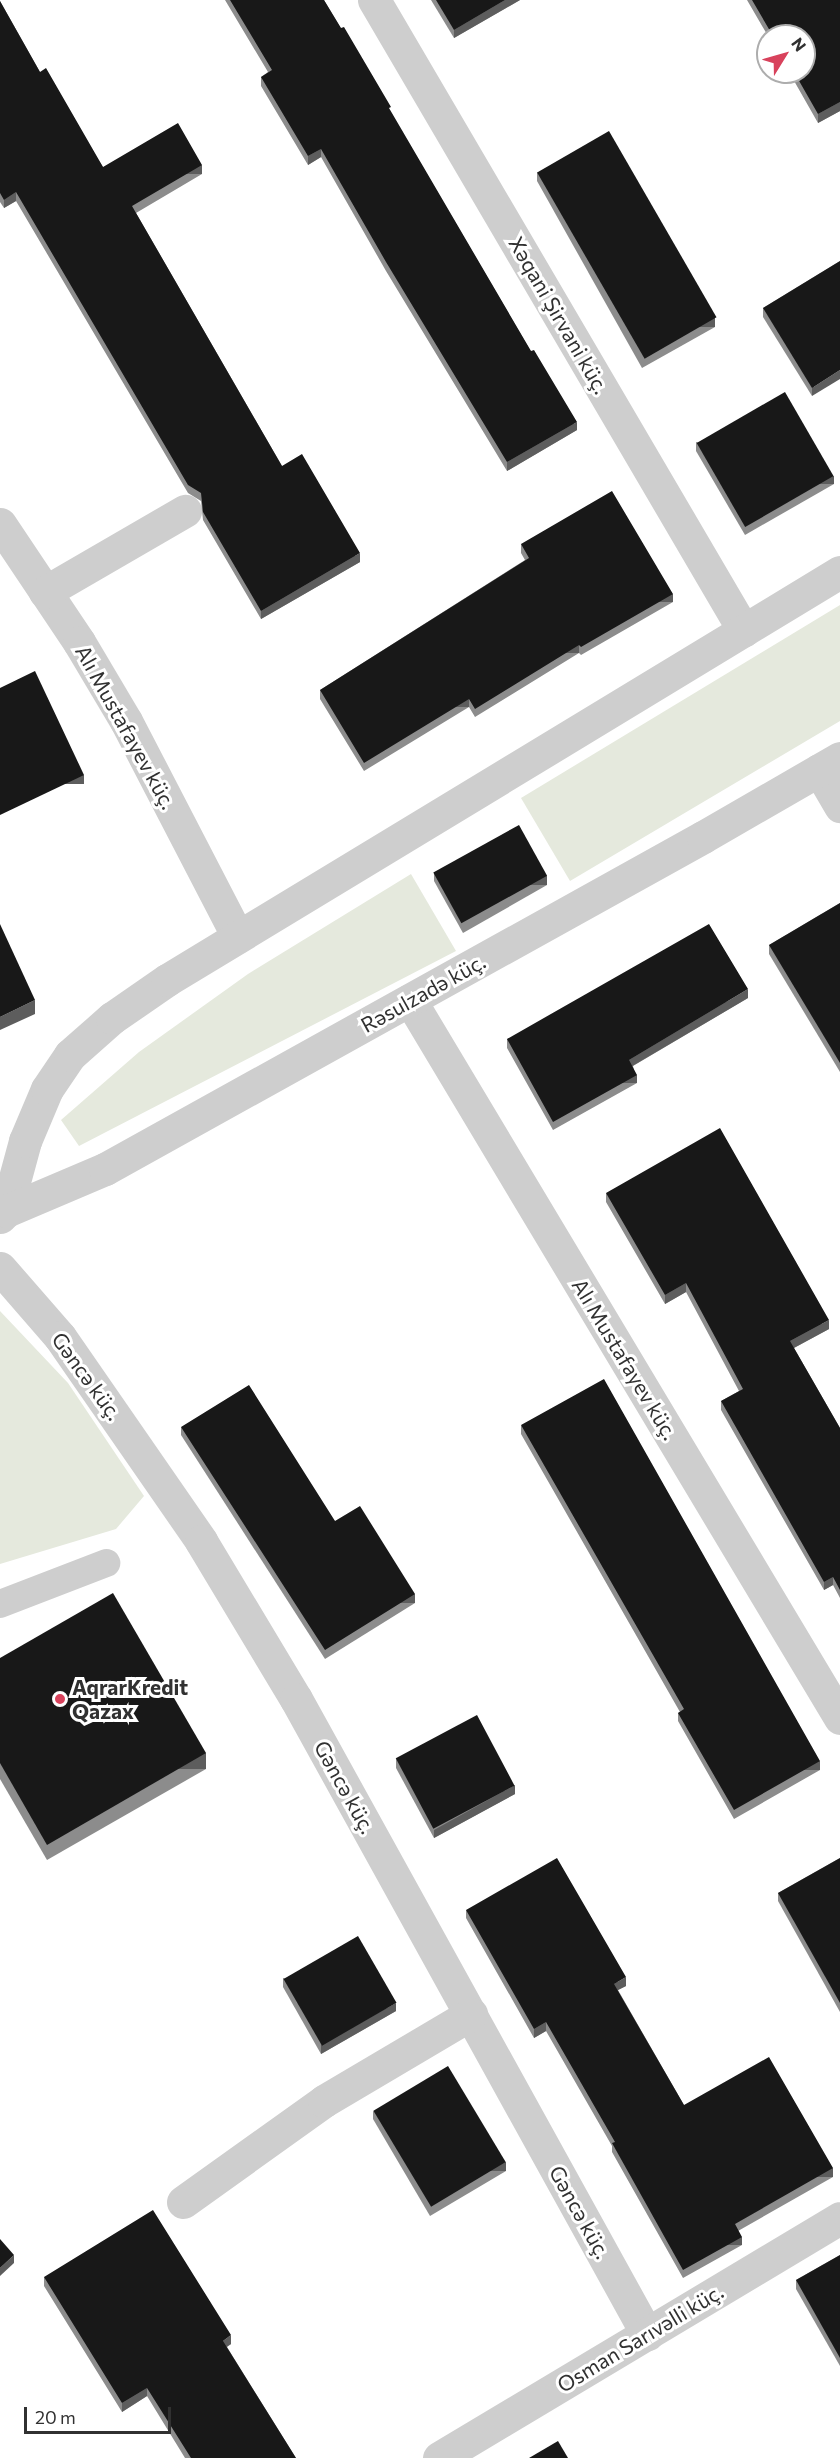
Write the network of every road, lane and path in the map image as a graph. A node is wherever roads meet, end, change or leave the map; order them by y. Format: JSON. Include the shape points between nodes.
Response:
{"nodes":[{"id":1,"x":374,"y":0,"type":"edge"},
{"id":2,"x":185,"y":511,"type":"dead end"},
{"id":3,"x":0,"y":524,"type":"edge"},
{"id":4,"x":840,"y":572,"type":"edge"},
{"id":5,"x":45,"y":592,"type":"junction"},
{"id":6,"x":744,"y":631,"type":"junction"},
{"id":7,"x":829,"y":764,"type":"edge"},
{"id":8,"x":840,"y":806,"type":"edge"},
{"id":9,"x":238,"y":937,"type":"junction"},
{"id":10,"x":410,"y":1000,"type":"junction"},
{"id":11,"x":13,"y":1140,"type":"edge"},
{"id":12,"x":3,"y":1214,"type":"edge"},
{"id":13,"x":0,"y":1268,"type":"edge"},
{"id":14,"x":106,"y":1563,"type":"dead end"},
{"id":15,"x":0,"y":1604,"type":"edge"},
{"id":16,"x":840,"y":1718,"type":"edge"},
{"id":17,"x":471,"y":2014,"type":"junction"},
{"id":18,"x":183,"y":2202,"type":"dead end"},
{"id":19,"x":840,"y":2218,"type":"edge"},
{"id":20,"x":647,"y":2334,"type":"junction"},
{"id":21,"x":439,"y":2458,"type":"edge"}],
"edges":[{"from":1,"to":6,"type":"street","name":"Xəqani Şirvani küç."},
{"from":2,"to":5,"type":"street"},
{"from":3,"to":5,"type":"street","name":"Alı Mustafayev küç."},
{"from":4,"to":6,"type":"street"},
{"from":5,"to":9,"type":"street","name":"Alı Mustafayev küç.","via":[[126,721]]},
{"from":6,"to":9,"type":"street"},
{"from":7,"to":8,"type":"street"},
{"from":7,"to":10,"type":"street","name":"Rəsulzadə küç."},
{"from":9,"to":11,"type":"street","via":[[112,1018],[70,1054]]},
{"from":10,"to":12,"type":"street","name":"Rəsulzadə küç.","via":[[105,1169]]},
{"from":10,"to":16,"type":"street","name":"Alı Mustafayev küç."},
{"from":11,"to":12,"type":"street"},
{"from":13,"to":17,"type":"street","name":"Gəncə küç.","via":[[60,1337],[201,1541],[296,1699]]},
{"from":14,"to":15,"type":"lane"},
{"from":17,"to":18,"type":"street","via":[[324,2101]]},
{"from":17,"to":20,"type":"street","name":"Gəncə küç."},
{"from":19,"to":20,"type":"street","name":"Osman Sarıvəlli küç."},
{"from":20,"to":21,"type":"street","name":"Osman Sarıvəlli küç."}]}
